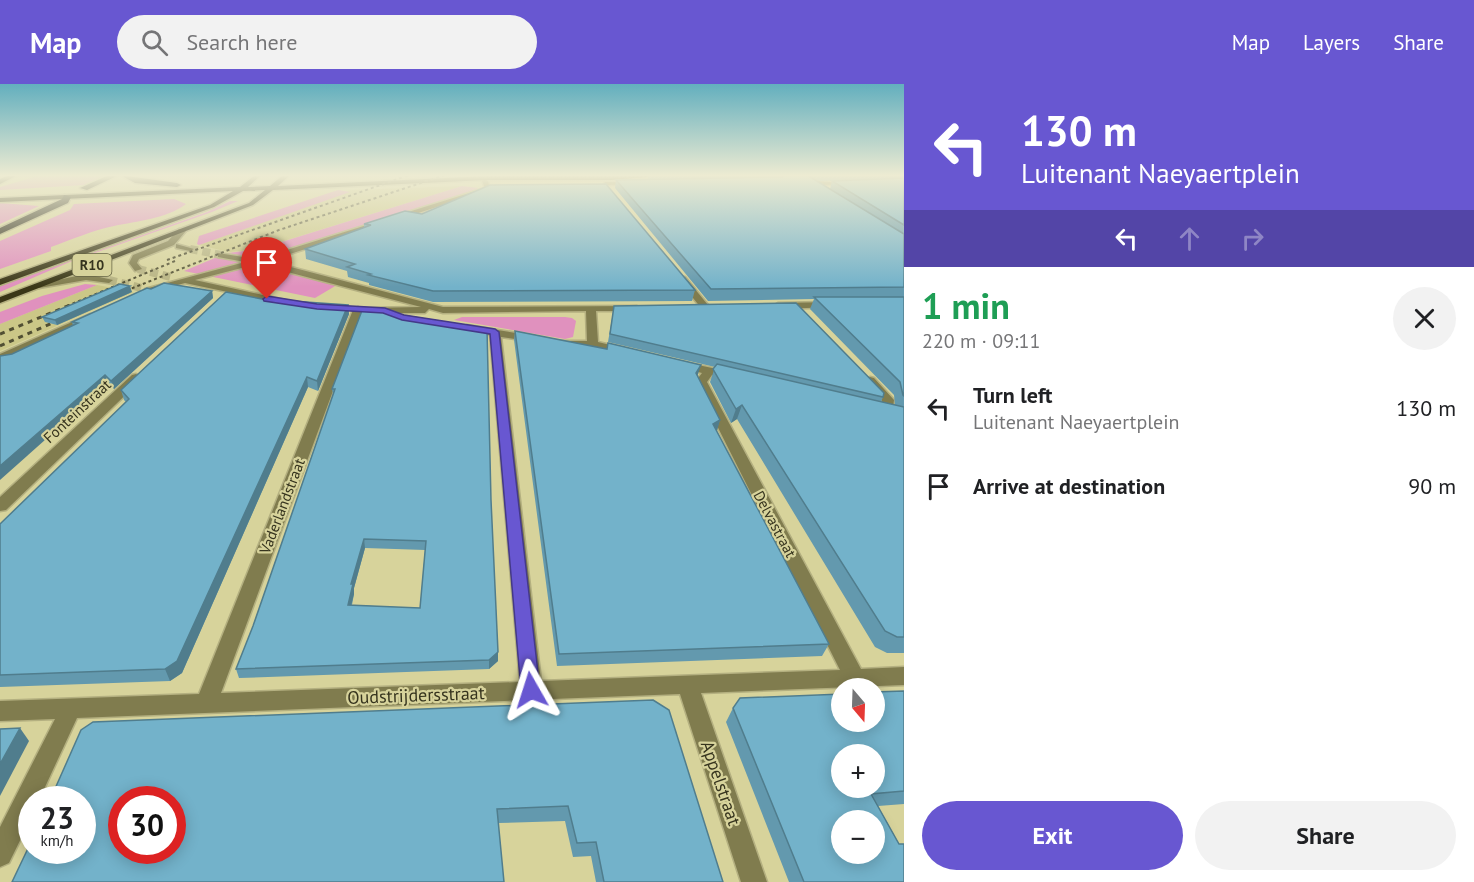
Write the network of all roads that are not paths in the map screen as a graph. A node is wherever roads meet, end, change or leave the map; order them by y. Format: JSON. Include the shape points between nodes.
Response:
{"nodes":[{"id":1,"x":41,"y":212,"type":"edge"},
{"id":2,"x":196,"y":212,"type":"edge"},
{"id":3,"x":230,"y":212,"type":"edge"},
{"id":4,"x":404,"y":212,"type":"edge"},
{"id":5,"x":0,"y":231,"type":"edge"},
{"id":6,"x":182,"y":231,"type":"junction"},
{"id":7,"x":179,"y":246,"type":"dead end"},
{"id":8,"x":190,"y":249,"type":"tunnel mouth"},
{"id":9,"x":221,"y":255,"type":"tunnel mouth"},
{"id":10,"x":257,"y":261,"type":"junction"},
{"id":11,"x":138,"y":269,"type":"dead end"},
{"id":12,"x":675,"y":271,"type":"edge"},
{"id":13,"x":171,"y":276,"type":"tunnel mouth"},
{"id":14,"x":110,"y":280,"type":"tunnel mouth"},
{"id":15,"x":186,"y":280,"type":"junction"},
{"id":16,"x":0,"y":282,"type":"edge"},
{"id":17,"x":39,"y":285,"type":"junction"},
{"id":18,"x":143,"y":291,"type":"tunnel mouth"},
{"id":19,"x":0,"y":300,"type":"edge"},
{"id":20,"x":848,"y":304,"type":"edge"},
{"id":21,"x":301,"y":305,"type":"edge"},
{"id":22,"x":797,"y":305,"type":"junction"},
{"id":23,"x":762,"y":306,"type":"edge"},
{"id":24,"x":694,"y":307,"type":"edge"},
{"id":25,"x":705,"y":307,"type":"junction"},
{"id":26,"x":716,"y":307,"type":"edge"},
{"id":27,"x":648,"y":308,"type":"edge"},
{"id":28,"x":591,"y":309,"type":"junction"},
{"id":29,"x":385,"y":310,"type":"junction"},
{"id":30,"x":443,"y":310,"type":"junction"},
{"id":31,"x":95,"y":314,"type":"edge"},
{"id":32,"x":423,"y":321,"type":"edge"},
{"id":33,"x":812,"y":321,"type":"edge"},
{"id":34,"x":455,"y":326,"type":"edge"},
{"id":35,"x":495,"y":332,"type":"junction"},
{"id":36,"x":593,"y":344,"type":"junction"},
{"id":37,"x":639,"y":355,"type":"edge"},
{"id":38,"x":0,"y":358,"type":"edge"},
{"id":39,"x":662,"y":360,"type":"edge"},
{"id":40,"x":145,"y":369,"type":"edge"},
{"id":41,"x":858,"y":369,"type":"edge"},
{"id":42,"x":708,"y":371,"type":"junction"},
{"id":43,"x":742,"y":379,"type":"edge"},
{"id":44,"x":886,"y":413,"type":"edge"},
{"id":45,"x":0,"y":506,"type":"edge"},
{"id":46,"x":904,"y":676,"type":"edge"},
{"id":47,"x":855,"y":678,"type":"joint"},
{"id":48,"x":831,"y":679,"type":"edge"},
{"id":49,"x":687,"y":684,"type":"junction"},
{"id":50,"x":531,"y":690,"type":"junction"},
{"id":51,"x":206,"y":703,"type":"junction"},
{"id":52,"x":71,"y":708,"type":"junction"},
{"id":53,"x":0,"y":711,"type":"edge"},
{"id":54,"x":0,"y":854,"type":"edge"},
{"id":55,"x":754,"y":882,"type":"edge"}],
"edges":[{"from":1,"to":5,"type":"highway"},
{"from":2,"to":16,"type":"main road","number":"R10"},
{"from":3,"to":6,"type":"main road","number":"R10"},
{"from":4,"to":10,"type":"street"},
{"from":6,"to":11,"type":"street","via":[[171,243],[136,257]]},
{"from":6,"to":17,"type":"main road","number":"R10"},
{"from":7,"to":8,"type":"street"},
{"from":9,"to":10,"type":"street"},
{"from":10,"to":15,"type":"street"},
{"from":10,"to":30,"type":"street"},
{"from":12,"to":25,"type":"street"},
{"from":13,"to":15,"type":"street"},
{"from":14,"to":17,"type":"street","via":[[86,277]]},
{"from":15,"to":18,"type":"street"},
{"from":15,"to":21,"type":"street","via":[[225,295]]},
{"from":17,"to":19,"type":"main road","number":"R10"},
{"from":20,"to":22,"type":"street"},
{"from":22,"to":23,"type":"street"},
{"from":22,"to":33,"type":"street"},
{"from":24,"to":25,"type":"street"},
{"from":25,"to":26,"type":"street"},
{"from":27,"to":28,"type":"street"},
{"from":28,"to":30,"type":"street"},
{"from":28,"to":36,"type":"street"},
{"from":29,"to":30,"type":"street"},
{"from":29,"to":32,"type":"street"},
{"from":29,"to":51,"type":"street","name":"Vaderlandstraat","via":[[353,309]]},
{"from":31,"to":38,"type":"street"},
{"from":34,"to":35,"type":"street"},
{"from":35,"to":36,"type":"street","via":[[573,345]]},
{"from":35,"to":50,"type":"street"},
{"from":36,"to":37,"type":"street"},
{"from":39,"to":42,"type":"street"},
{"from":40,"to":45,"type":"street","name":"Fonteinstraat"},
{"from":41,"to":44,"type":"street","via":[[888,400]]},
{"from":42,"to":43,"type":"street"},
{"from":42,"to":47,"type":"street","name":"Delvastraat","via":[[701,382]]},
{"from":46,"to":47,"type":"street","name":"Oudstrijdersstraat"},
{"from":48,"to":49,"type":"street","name":"Oudstrijdersstraat"},
{"from":49,"to":50,"type":"street","name":"Oudstrijdersstraat"},
{"from":49,"to":55,"type":"street","name":"Appelstraat"},
{"from":50,"to":51,"type":"street","name":"Oudstrijdersstraat"},
{"from":51,"to":52,"type":"street","name":"Oudstrijdersstraat"},
{"from":52,"to":53,"type":"street","name":"Oudstrijdersstraat"},
{"from":52,"to":54,"type":"street"}]}
